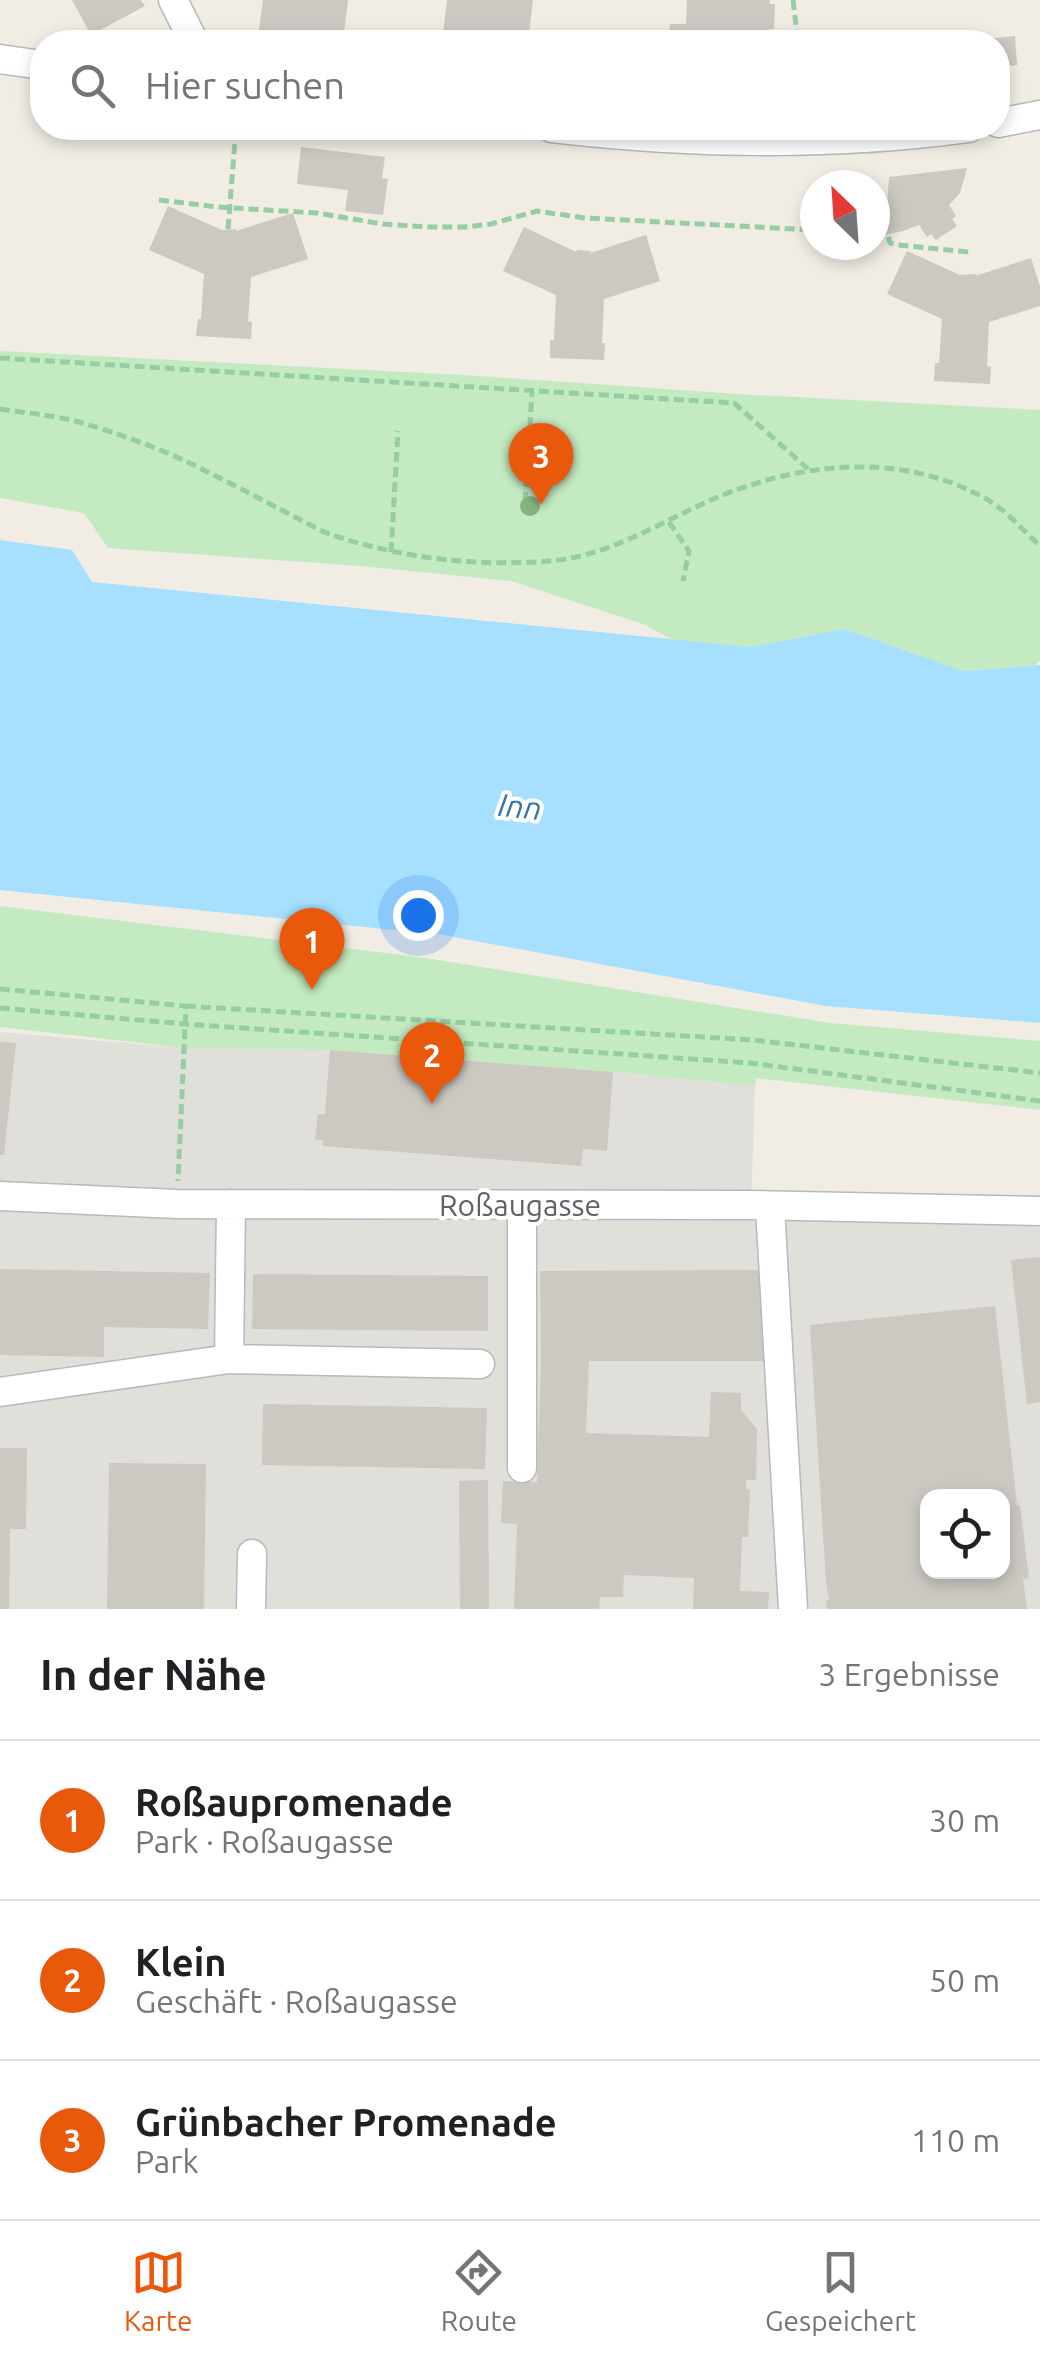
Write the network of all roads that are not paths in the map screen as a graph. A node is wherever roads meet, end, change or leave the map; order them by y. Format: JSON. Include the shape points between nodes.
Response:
{"nodes":[{"id":1,"x":172,"y":0,"type":"edge"},
{"id":2,"x":188,"y":30,"type":"edge"},
{"id":3,"x":0,"y":59,"type":"edge"},
{"id":4,"x":30,"y":63,"type":"edge"},
{"id":5,"x":1040,"y":115,"type":"edge"},
{"id":6,"x":1010,"y":121,"type":"edge"},
{"id":7,"x":684,"y":140,"type":"edge"},
{"id":8,"x":822,"y":140,"type":"edge"},
{"id":9,"x":0,"y":1196,"type":"edge"},
{"id":10,"x":231,"y":1204,"type":"junction"},
{"id":11,"x":522,"y":1206,"type":"junction"},
{"id":12,"x":770,"y":1207,"type":"junction"},
{"id":13,"x":1040,"y":1211,"type":"edge"},
{"id":14,"x":229,"y":1359,"type":"junction"},
{"id":15,"x":480,"y":1364,"type":"dead end"},
{"id":16,"x":0,"y":1392,"type":"edge"},
{"id":17,"x":522,"y":1468,"type":"dead end"},
{"id":18,"x":252,"y":1554,"type":"dead end"},
{"id":19,"x":251,"y":1609,"type":"edge"},
{"id":20,"x":793,"y":1609,"type":"edge"}],
"edges":[{"from":1,"to":2,"type":"street"},
{"from":3,"to":4,"type":"street"},
{"from":5,"to":6,"type":"street"},
{"from":7,"to":8,"type":"street"},
{"from":9,"to":10,"type":"street","name":"Roßaugasse"},
{"from":10,"to":11,"type":"street","name":"Roßaugasse"},
{"from":10,"to":14,"type":"street"},
{"from":11,"to":12,"type":"street","name":"Roßaugasse"},
{"from":11,"to":17,"type":"street"},
{"from":12,"to":13,"type":"street","name":"Roßaugasse"},
{"from":12,"to":20,"type":"street"},
{"from":14,"to":15,"type":"street"},
{"from":14,"to":16,"type":"street"},
{"from":18,"to":19,"type":"street"}]}
